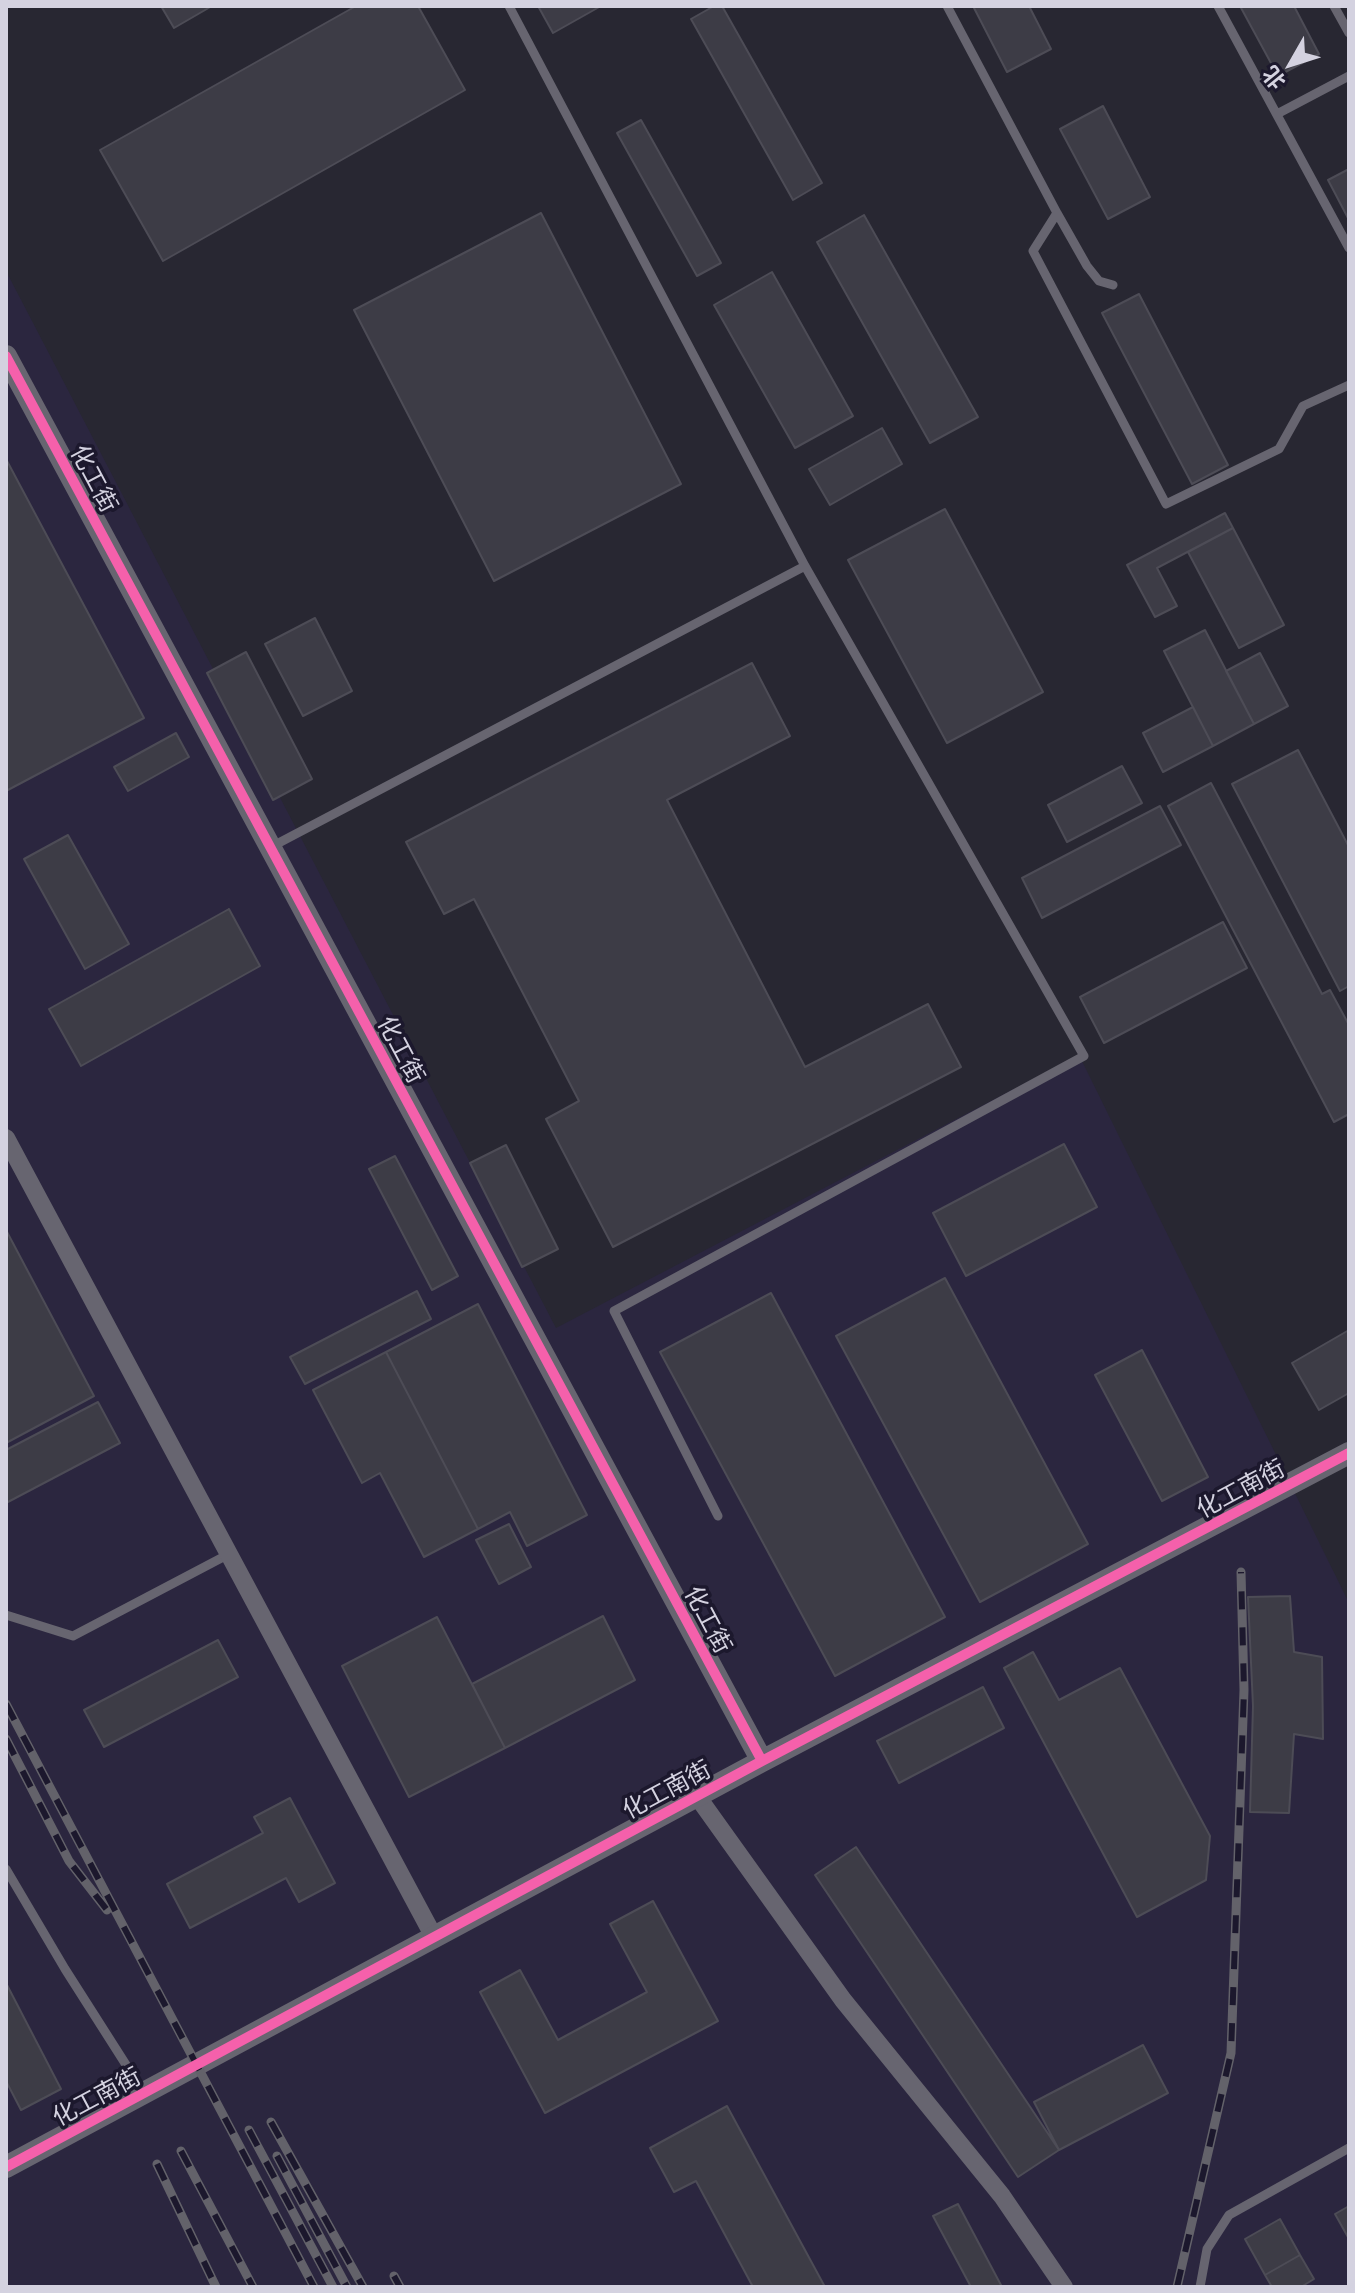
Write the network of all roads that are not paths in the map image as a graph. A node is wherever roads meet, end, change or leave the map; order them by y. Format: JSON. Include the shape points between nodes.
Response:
{"nodes":[{"id":1,"x":509,"y":6,"type":"edge"},
{"id":2,"x":947,"y":6,"type":"edge"},
{"id":3,"x":1218,"y":6,"type":"edge"},
{"id":4,"x":1334,"y":6,"type":"edge"},
{"id":5,"x":1349,"y":33,"type":"edge"},
{"id":6,"x":1349,"y":76,"type":"edge"},
{"id":7,"x":1277,"y":114,"type":"junction"},
{"id":8,"x":1057,"y":213,"type":"junction"},
{"id":9,"x":1349,"y":248,"type":"edge"},
{"id":10,"x":1113,"y":285,"type":"dead end"},
{"id":11,"x":6,"y":356,"type":"edge"},
{"id":12,"x":1349,"y":385,"type":"edge"},
{"id":13,"x":805,"y":566,"type":"junction"},
{"id":14,"x":271,"y":847,"type":"junction"},
{"id":15,"x":6,"y":1138,"type":"edge"},
{"id":16,"x":1349,"y":1453,"type":"edge"},
{"id":17,"x":718,"y":1516,"type":"dead end"},
{"id":18,"x":229,"y":1554,"type":"junction"},
{"id":19,"x":6,"y":1615,"type":"edge"},
{"id":20,"x":762,"y":1761,"type":"junction"},
{"id":21,"x":697,"y":1796,"type":"junction"},
{"id":22,"x":7,"y":1872,"type":"edge"},
{"id":23,"x":434,"y":1937,"type":"junction"},
{"id":24,"x":144,"y":2093,"type":"junction"},
{"id":25,"x":1349,"y":2148,"type":"edge"},
{"id":26,"x":6,"y":2167,"type":"edge"},
{"id":27,"x":1064,"y":2287,"type":"edge"},
{"id":28,"x":1200,"y":2287,"type":"edge"}],
"edges":[{"from":1,"to":13,"type":"lane"},
{"from":2,"to":8,"type":"lane"},
{"from":3,"to":7,"type":"lane"},
{"from":4,"to":5,"type":"lane"},
{"from":6,"to":7,"type":"lane"},
{"from":7,"to":9,"type":"lane"},
{"from":8,"to":10,"type":"lane","via":[[1087,266],[1099,281]]},
{"from":8,"to":12,"type":"lane","via":[[1033,251],[1166,504],[1279,449],[1303,406]]},
{"from":11,"to":14,"type":"street","name":"化工街"},
{"from":13,"to":14,"type":"lane"},
{"from":13,"to":17,"type":"lane","via":[[1084,1056],[614,1311]]},
{"from":14,"to":20,"type":"street","name":"化工街"},
{"from":15,"to":18,"type":"street"},
{"from":16,"to":20,"type":"street","name":"化工南街"},
{"from":18,"to":19,"type":"lane","via":[[73,1636]]},
{"from":18,"to":23,"type":"street"},
{"from":20,"to":21,"type":"street","name":"化工南街"},
{"from":21,"to":23,"type":"street","name":"化工南街"},
{"from":21,"to":27,"type":"street","via":[[843,2000],[1002,2196]]},
{"from":22,"to":24,"type":"lane"},
{"from":23,"to":24,"type":"street","name":"化工南街"},
{"from":24,"to":26,"type":"street","name":"化工南街"},
{"from":25,"to":28,"type":"lane","via":[[1229,2215],[1207,2249]]}]}
